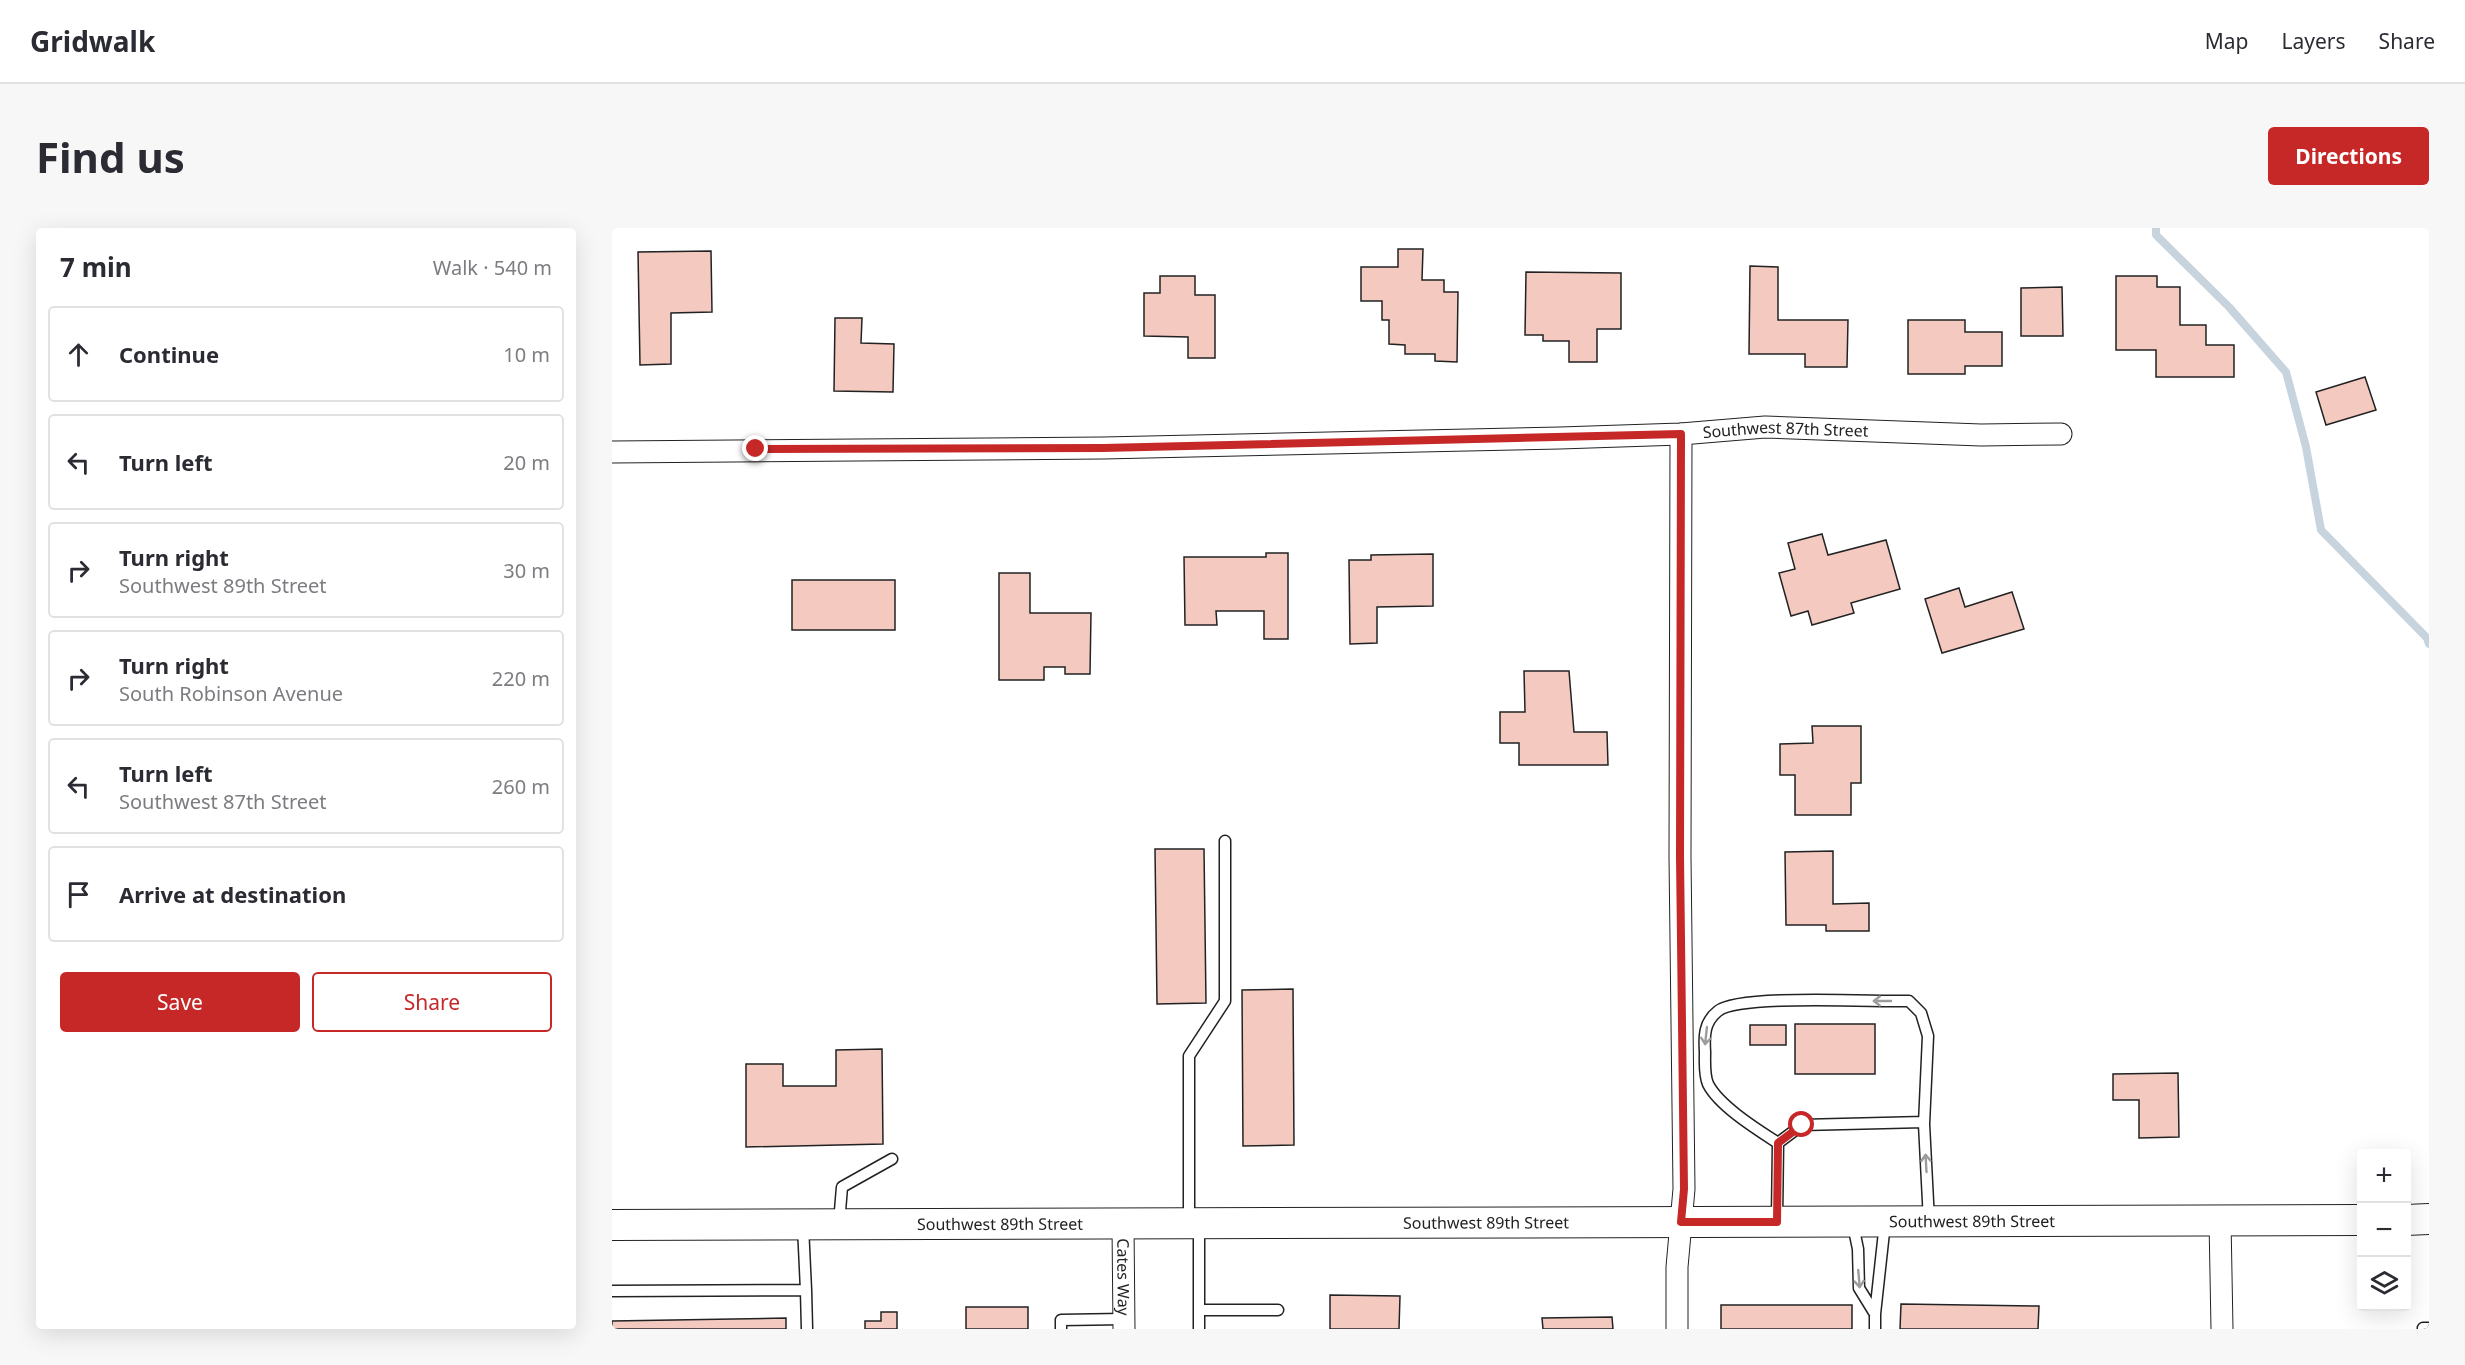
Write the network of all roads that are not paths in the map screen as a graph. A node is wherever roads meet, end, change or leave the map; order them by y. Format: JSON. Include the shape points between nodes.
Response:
{"nodes":[{"id":1,"x":1681,"y":434,"type":"junction"},
{"id":2,"x":2061,"y":434,"type":"dead end"},
{"id":3,"x":612,"y":452,"type":"edge"},
{"id":4,"x":1225,"y":841,"type":"dead end"},
{"id":5,"x":1924,"y":1122,"type":"junction"},
{"id":6,"x":1778,"y":1143,"type":"junction"},
{"id":7,"x":892,"y":1159,"type":"dead end"},
{"id":8,"x":2220,"y":1220,"type":"junction"},
{"id":9,"x":2357,"y":1220,"type":"edge"},
{"id":10,"x":2411,"y":1220,"type":"edge"},
{"id":11,"x":2429,"y":1220,"type":"edge"},
{"id":12,"x":1852,"y":1221,"type":"junction"},
{"id":13,"x":1885,"y":1221,"type":"junction"},
{"id":14,"x":1929,"y":1221,"type":"junction"},
{"id":15,"x":1681,"y":1222,"type":"junction"},
{"id":16,"x":1777,"y":1222,"type":"junction"},
{"id":17,"x":1194,"y":1224,"type":"junction"},
{"id":18,"x":612,"y":1225,"type":"edge"},
{"id":19,"x":1123,"y":1225,"type":"junction"},
{"id":20,"x":803,"y":1226,"type":"junction"},
{"id":21,"x":839,"y":1226,"type":"junction"},
{"id":22,"x":806,"y":1290,"type":"junction"},
{"id":23,"x":612,"y":1291,"type":"edge"},
{"id":24,"x":1199,"y":1310,"type":"junction"},
{"id":25,"x":1278,"y":1310,"type":"dead end"},
{"id":26,"x":1875,"y":1314,"type":"junction"},
{"id":27,"x":1124,"y":1324,"type":"edge"},
{"id":28,"x":2429,"y":1328,"type":"edge"},
{"id":29,"x":807,"y":1329,"type":"edge"},
{"id":30,"x":1061,"y":1329,"type":"edge"},
{"id":31,"x":1199,"y":1329,"type":"edge"},
{"id":32,"x":1677,"y":1329,"type":"edge"},
{"id":33,"x":1875,"y":1329,"type":"edge"},
{"id":34,"x":2222,"y":1329,"type":"edge"},
{"id":35,"x":2423,"y":1329,"type":"edge"}],
"edges":[{"from":1,"to":2,"type":"street","name":"Southwest 87th Street","via":[[1765,427]]},
{"from":1,"to":3,"type":"street","name":"Southwest 87th Street","via":[[1103,448]]},
{"from":1,"to":15,"type":"street"},
{"from":4,"to":17,"type":"lane","via":[[1225,1001],[1189,1056]]},
{"from":5,"to":6,"type":"lane","via":[[1802,1125]]},
{"from":5,"to":6,"type":"lane","one_way":true,"via":[[1928,1036],[1921,1013],[1909,1001],[1765,1000],[1730,1004],[1708,1022],[1704,1036],[1709,1086],[1740,1118]]},
{"from":14,"to":5,"type":"lane","one_way":true},
{"from":6,"to":16,"type":"lane"},
{"from":7,"to":21,"type":"lane","via":[[842,1187]]},
{"from":8,"to":9,"type":"main road","name":"Southwest 89th Street"},
{"from":8,"to":14,"type":"main road","name":"Southwest 89th Street"},
{"from":8,"to":34,"type":"street"},
{"from":10,"to":11,"type":"main road"},
{"from":12,"to":13,"type":"main road","name":"Southwest 89th Street"},
{"from":12,"to":16,"type":"main road","name":"Southwest 89th Street"},
{"from":12,"to":26,"type":"lane","one_way":true,"via":[[1859,1288]]},
{"from":13,"to":14,"type":"main road","name":"Southwest 89th Street"},
{"from":13,"to":26,"type":"lane"},
{"from":15,"to":16,"type":"main road","name":"Southwest 89th Street"},
{"from":15,"to":17,"type":"main road","name":"Southwest 89th Street"},
{"from":15,"to":32,"type":"street"},
{"from":17,"to":19,"type":"main road","name":"Southwest 89th Street"},
{"from":17,"to":24,"type":"lane"},
{"from":18,"to":20,"type":"main road","name":"Southwest 89th Street"},
{"from":19,"to":21,"type":"main road","name":"Southwest 89th Street"},
{"from":19,"to":27,"type":"street","name":"Cates Way"},
{"from":20,"to":21,"type":"main road","name":"Southwest 89th Street"},
{"from":20,"to":22,"type":"lane"},
{"from":22,"to":23,"type":"lane"},
{"from":22,"to":29,"type":"lane"},
{"from":24,"to":25,"type":"lane"},
{"from":24,"to":31,"type":"lane"},
{"from":26,"to":33,"type":"lane"},
{"from":27,"to":30,"type":"lane","via":[[1061,1320]]},
{"from":28,"to":35,"type":"lane"}]}
